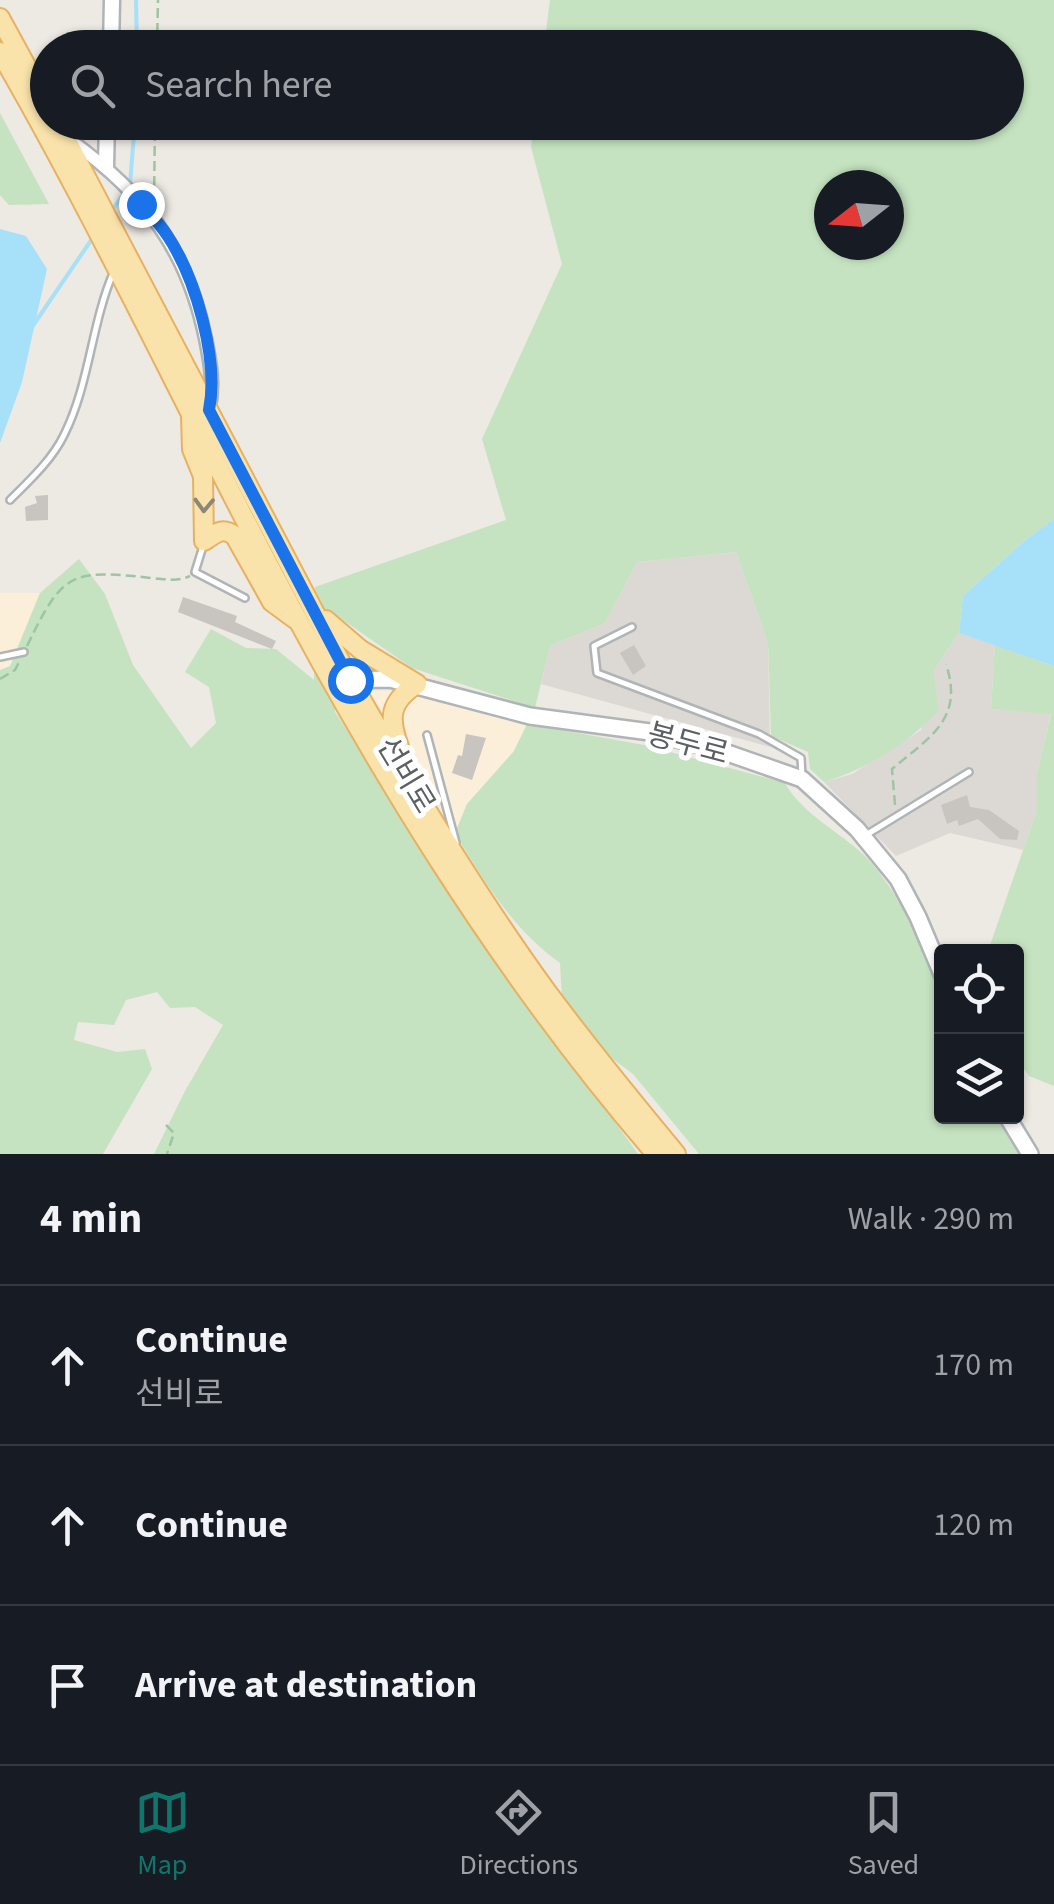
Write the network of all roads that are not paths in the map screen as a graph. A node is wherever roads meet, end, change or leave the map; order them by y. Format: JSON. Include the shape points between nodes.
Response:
{"nodes":[{"id":1,"x":112,"y":0,"type":"edge"},
{"id":2,"x":0,"y":18,"type":"edge"},
{"id":3,"x":111,"y":30,"type":"edge"},
{"id":4,"x":0,"y":52,"type":"edge"},
{"id":5,"x":5,"y":66,"type":"edge"},
{"id":6,"x":30,"y":73,"type":"edge"},
{"id":7,"x":30,"y":106,"type":"edge"},
{"id":8,"x":51,"y":140,"type":"edge"},
{"id":9,"x":64,"y":140,"type":"edge"},
{"id":10,"x":74,"y":140,"type":"edge"},
{"id":11,"x":107,"y":140,"type":"edge"},
{"id":12,"x":106,"y":166,"type":"junction"},
{"id":13,"x":82,"y":189,"type":"junction"},
{"id":14,"x":121,"y":264,"type":"junction"},
{"id":15,"x":200,"y":410,"type":"junction"},
{"id":16,"x":10,"y":500,"type":"dead end"},
{"id":17,"x":204,"y":541,"type":"junction"},
{"id":18,"x":244,"y":598,"type":"dead end"},
{"id":19,"x":315,"y":609,"type":"junction"},
{"id":20,"x":301,"y":624,"type":"junction"},
{"id":21,"x":632,"y":627,"type":"dead end"},
{"id":22,"x":24,"y":652,"type":"road end"},
{"id":23,"x":0,"y":657,"type":"edge"},
{"id":24,"x":341,"y":680,"type":"junction"},
{"id":25,"x":417,"y":684,"type":"junction"},
{"id":26,"x":427,"y":735,"type":"dead end"},
{"id":27,"x":969,"y":772,"type":"dead end"},
{"id":28,"x":802,"y":779,"type":"junction"},
{"id":29,"x":415,"y":790,"type":"junction"},
{"id":30,"x":864,"y":836,"type":"junction"},
{"id":31,"x":460,"y":861,"type":"junction"},
{"id":32,"x":934,"y":955,"type":"edge"},
{"id":33,"x":1012,"y":1124,"type":"edge"},
{"id":34,"x":656,"y":1154,"type":"edge"},
{"id":35,"x":676,"y":1154,"type":"edge"},
{"id":36,"x":1030,"y":1154,"type":"edge"}],
"edges":[{"from":1,"to":3,"type":"street"},
{"from":2,"to":6,"type":"main road"},
{"from":4,"to":5,"type":"main road"},
{"from":5,"to":7,"type":"main road"},
{"from":8,"to":13,"type":"main road"},
{"from":9,"to":13,"type":"main road"},
{"from":10,"to":12,"type":"street"},
{"from":11,"to":12,"type":"street"},
{"from":12,"to":15,"type":"street","via":[[168,236],[197,298],[214,384]]},
{"from":13,"to":14,"type":"main road","name":"선비로"},
{"from":14,"to":15,"type":"main road","name":"선비로"},
{"from":14,"to":16,"type":"lane","via":[[100,302],[63,438]]},
{"from":15,"to":17,"type":"main road","one_way":true,"via":[[192,450],[204,476]]},
{"from":15,"to":19,"type":"main road","name":"선비로"},
{"from":15,"to":20,"type":"main road","name":"선비로"},
{"from":17,"to":18,"type":"lane","via":[[195,572]]},
{"from":17,"to":20,"type":"main road","via":[[219,530],[235,536],[272,602]]},
{"from":19,"to":24,"type":"main road","name":"선비로"},
{"from":19,"to":25,"type":"main road","via":[[360,650]]},
{"from":20,"to":24,"type":"main road","name":"선비로"},
{"from":21,"to":28,"type":"lane","via":[[594,646],[597,673],[759,734],[801,758]]},
{"from":22,"to":23,"type":"lane"},
{"from":24,"to":25,"type":"main road","name":"봉두로"},
{"from":24,"to":29,"type":"main road","name":"선비로"},
{"from":24,"to":34,"type":"main road","name":"선비로","via":[[449,875],[560,1034]]},
{"from":25,"to":28,"type":"main road","name":"봉두로","via":[[530,716],[650,732]]},
{"from":25,"to":29,"type":"main road","via":[[399,695],[392,721]]},
{"from":26,"to":31,"type":"lane"},
{"from":27,"to":30,"type":"lane"},
{"from":28,"to":30,"type":"main road","name":"봉두로"},
{"from":29,"to":31,"type":"main road","name":"선비로"},
{"from":30,"to":32,"type":"main road","name":"봉두로","via":[[898,879]]},
{"from":31,"to":35,"type":"main road","name":"선비로","via":[[547,991]]},
{"from":33,"to":36,"type":"main road"}]}
